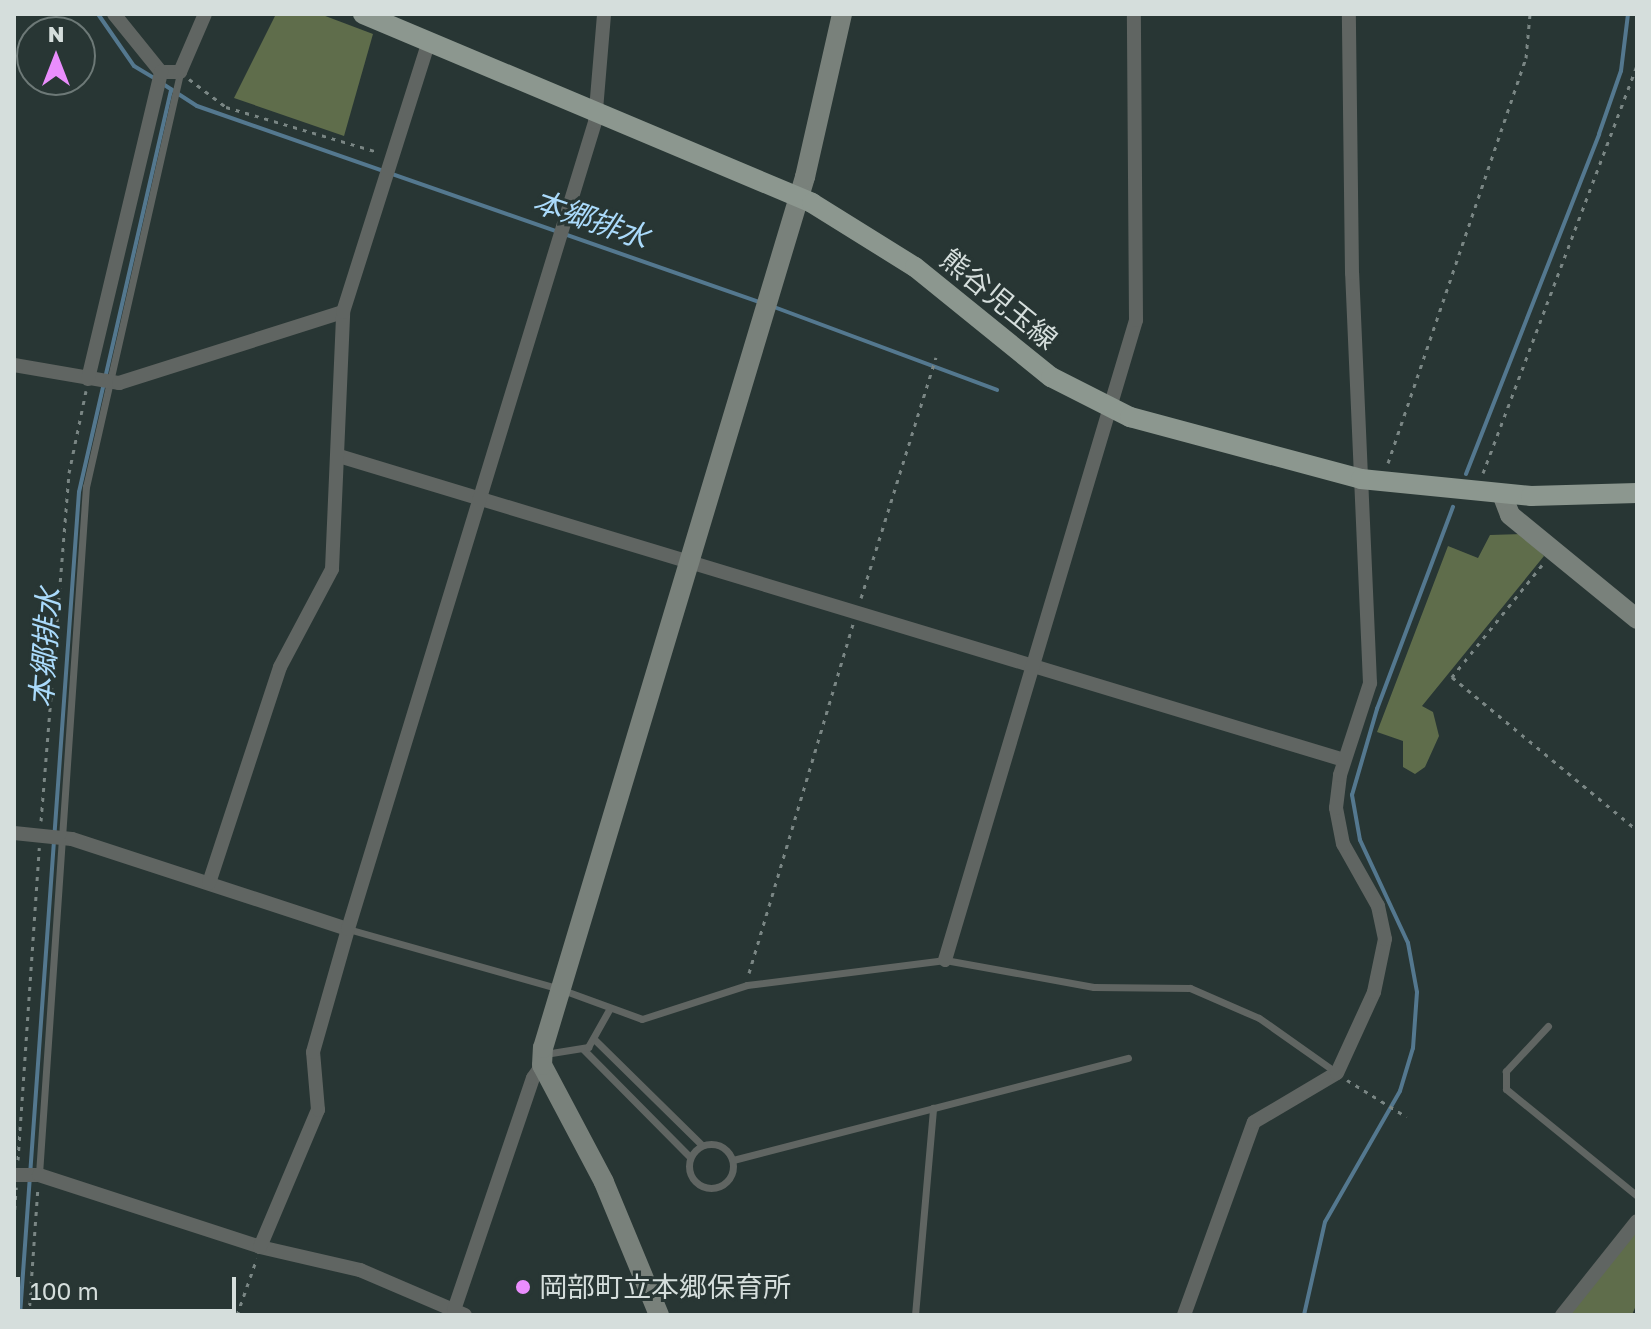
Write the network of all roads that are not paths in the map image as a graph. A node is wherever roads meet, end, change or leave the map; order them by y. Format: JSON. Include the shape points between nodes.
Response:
{"nodes":[{"id":1,"x":114,"y":14,"type":"edge"},
{"id":2,"x":205,"y":14,"type":"edge"},
{"id":3,"x":363,"y":14,"type":"edge"},
{"id":4,"x":604,"y":14,"type":"edge"},
{"id":5,"x":842,"y":14,"type":"edge"},
{"id":6,"x":1134,"y":14,"type":"edge"},
{"id":7,"x":1349,"y":14,"type":"edge"},
{"id":8,"x":429,"y":41,"type":"junction"},
{"id":9,"x":161,"y":72,"type":"junction"},
{"id":10,"x":180,"y":72,"type":"junction"},
{"id":11,"x":596,"y":110,"type":"junction"},
{"id":12,"x":797,"y":195,"type":"junction"},
{"id":13,"x":343,"y":312,"type":"junction"},
{"id":14,"x":14,"y":365,"type":"edge"},
{"id":15,"x":88,"y":379,"type":"junction"},
{"id":16,"x":111,"y":382,"type":"junction"},
{"id":17,"x":1109,"y":410,"type":"junction"},
{"id":18,"x":339,"y":456,"type":"junction"},
{"id":19,"x":1371,"y":480,"type":"junction"},
{"id":20,"x":1637,"y":493,"type":"edge"},
{"id":21,"x":1502,"y":494,"type":"junction"},
{"id":22,"x":480,"y":498,"type":"junction"},
{"id":23,"x":687,"y":559,"type":"junction"},
{"id":24,"x":1637,"y":619,"type":"edge"},
{"id":25,"x":1034,"y":664,"type":"junction"},
{"id":26,"x":1344,"y":760,"type":"junction"},
{"id":27,"x":14,"y":833,"type":"edge"},
{"id":28,"x":61,"y":838,"type":"junction"},
{"id":29,"x":209,"y":883,"type":"junction"},
{"id":30,"x":348,"y":929,"type":"junction"},
{"id":31,"x":945,"y":960,"type":"junction"},
{"id":32,"x":560,"y":989,"type":"junction"},
{"id":33,"x":610,"y":1008,"type":"junction"},
{"id":34,"x":1548,"y":1026,"type":"dead end"},
{"id":35,"x":595,"y":1040,"type":"junction"},
{"id":36,"x":583,"y":1049,"type":"junction"},
{"id":37,"x":1128,"y":1058,"type":"dead end"},
{"id":38,"x":542,"y":1060,"type":"junction"},
{"id":39,"x":1337,"y":1073,"type":"junction"},
{"id":40,"x":933,"y":1108,"type":"junction"},
{"id":41,"x":702,"y":1145,"type":"junction"},
{"id":42,"x":690,"y":1157,"type":"junction"},
{"id":43,"x":733,"y":1160,"type":"junction"},
{"id":44,"x":16,"y":1175,"type":"edge"},
{"id":45,"x":39,"y":1175,"type":"junction"},
{"id":46,"x":1637,"y":1196,"type":"edge"},
{"id":47,"x":1637,"y":1221,"type":"edge"},
{"id":48,"x":260,"y":1247,"type":"junction"},
{"id":49,"x":460,"y":1312,"type":"edge"},
{"id":50,"x":659,"y":1315,"type":"edge"},
{"id":51,"x":915,"y":1315,"type":"edge"},
{"id":52,"x":1184,"y":1315,"type":"edge"},
{"id":53,"x":1562,"y":1315,"type":"edge"}],
"edges":[{"from":1,"to":9,"type":"street"},
{"from":2,"to":10,"type":"street"},
{"from":3,"to":8,"type":"main road","name":"熊谷児玉線"},
{"from":4,"to":11,"type":"street"},
{"from":5,"to":12,"type":"street"},
{"from":6,"to":17,"type":"street","via":[[1137,309]]},
{"from":7,"to":19,"type":"street"},
{"from":8,"to":11,"type":"main road","name":"熊谷児玉線"},
{"from":8,"to":13,"type":"street"},
{"from":9,"to":10,"type":"street"},
{"from":9,"to":15,"type":"street"},
{"from":10,"to":16,"type":"lane"},
{"from":11,"to":12,"type":"main road","name":"熊谷児玉線"},
{"from":11,"to":22,"type":"street"},
{"from":12,"to":17,"type":"main road","name":"熊谷児玉線","via":[[875,239],[1051,377]]},
{"from":12,"to":23,"type":"street"},
{"from":13,"to":16,"type":"street"},
{"from":13,"to":18,"type":"street"},
{"from":14,"to":15,"type":"street"},
{"from":15,"to":16,"type":"street"},
{"from":16,"to":28,"type":"lane","via":[[79,542]]},
{"from":17,"to":19,"type":"main road","name":"熊谷児玉線"},
{"from":17,"to":25,"type":"street"},
{"from":18,"to":22,"type":"street"},
{"from":18,"to":29,"type":"street","via":[[332,569],[280,667]]},
{"from":19,"to":21,"type":"main road","name":"熊谷児玉線"},
{"from":19,"to":26,"type":"street","via":[[1370,683]]},
{"from":20,"to":21,"type":"main road","name":"熊谷児玉線"},
{"from":21,"to":24,"type":"street","via":[[1510,515]]},
{"from":22,"to":23,"type":"street"},
{"from":22,"to":30,"type":"street"},
{"from":23,"to":25,"type":"street"},
{"from":23,"to":32,"type":"street"},
{"from":25,"to":26,"type":"street"},
{"from":25,"to":31,"type":"street"},
{"from":26,"to":39,"type":"street","via":[[1338,825],[1350,861],[1382,915],[1385,939],[1374,992]]},
{"from":27,"to":28,"type":"street"},
{"from":28,"to":29,"type":"street"},
{"from":28,"to":45,"type":"lane"},
{"from":29,"to":30,"type":"street"},
{"from":30,"to":32,"type":"lane"},
{"from":30,"to":48,"type":"street","via":[[313,1052],[318,1110]]},
{"from":31,"to":33,"type":"lane","via":[[747,985],[642,1019]]},
{"from":31,"to":39,"type":"lane","via":[[1094,987],[1206,991],[1259,1018]]},
{"from":32,"to":33,"type":"lane"},
{"from":32,"to":38,"type":"street"},
{"from":33,"to":35,"type":"lane"},
{"from":34,"to":46,"type":"lane","via":[[1506,1071],[1506,1089]]},
{"from":35,"to":36,"type":"lane"},
{"from":35,"to":41,"type":"lane"},
{"from":36,"to":38,"type":"lane"},
{"from":36,"to":42,"type":"lane"},
{"from":37,"to":40,"type":"lane"},
{"from":38,"to":49,"type":"street"},
{"from":38,"to":50,"type":"street","via":[[604,1182]]},
{"from":39,"to":52,"type":"street","via":[[1254,1122]]},
{"from":40,"to":43,"type":"lane"},
{"from":40,"to":51,"type":"lane"},
{"from":41,"to":42,"type":"lane"},
{"from":41,"to":43,"type":"lane","via":[[718,1144]]},
{"from":42,"to":43,"type":"lane","via":[[691,1176],[709,1188],[728,1180]]},
{"from":44,"to":45,"type":"street"},
{"from":45,"to":48,"type":"street"},
{"from":47,"to":53,"type":"street"},
{"from":48,"to":49,"type":"street","via":[[360,1270]]}]}
